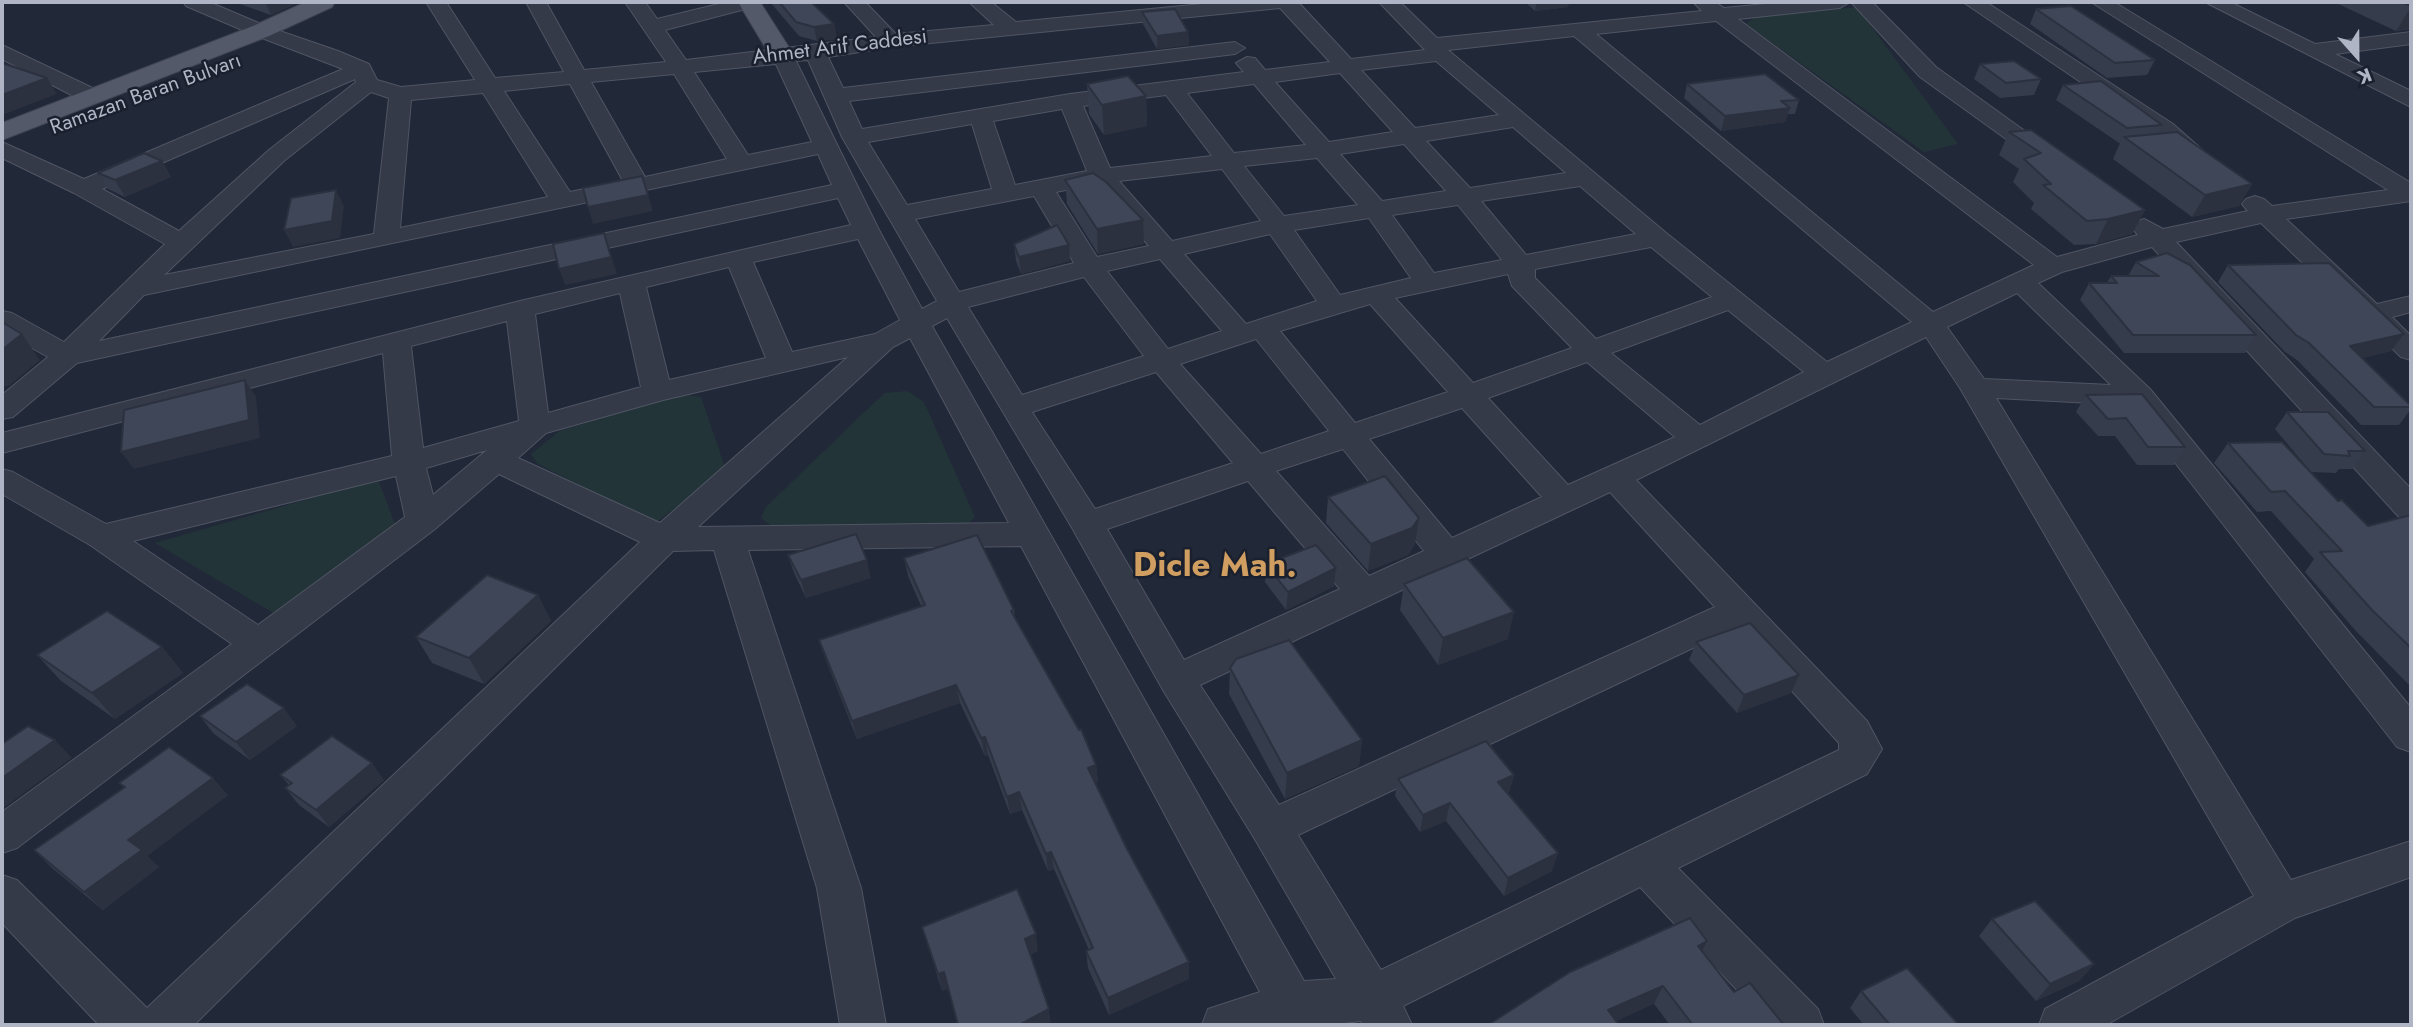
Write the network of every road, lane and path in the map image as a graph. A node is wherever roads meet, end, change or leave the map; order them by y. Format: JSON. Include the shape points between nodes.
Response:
{"nodes":[{"id":1,"x":193,"y":2,"type":"edge"},
{"id":2,"x":324,"y":2,"type":"edge"},
{"id":3,"x":536,"y":2,"type":"edge"},
{"id":4,"x":635,"y":2,"type":"edge"},
{"id":5,"x":750,"y":2,"type":"edge"},
{"id":6,"x":854,"y":2,"type":"edge"},
{"id":7,"x":979,"y":2,"type":"edge"},
{"id":8,"x":1138,"y":2,"type":"edge"},
{"id":9,"x":1280,"y":2,"type":"edge"},
{"id":10,"x":1287,"y":2,"type":"edge"},
{"id":11,"x":1389,"y":2,"type":"edge"},
{"id":12,"x":1840,"y":2,"type":"edge"},
{"id":13,"x":1861,"y":2,"type":"edge"},
{"id":14,"x":1973,"y":2,"type":"edge"},
{"id":15,"x":2101,"y":2,"type":"edge"},
{"id":16,"x":2215,"y":2,"type":"edge"},
{"id":17,"x":446,"y":3,"type":"edge"},
{"id":18,"x":1250,"y":3,"type":"edge"},
{"id":19,"x":1710,"y":7,"type":"edge"},
{"id":20,"x":1209,"y":10,"type":"junction"},
{"id":21,"x":1161,"y":13,"type":"junction"},
{"id":22,"x":652,"y":27,"type":"junction"},
{"id":23,"x":1011,"y":28,"type":"junction"},
{"id":24,"x":1577,"y":28,"type":"junction"},
{"id":25,"x":261,"y":30,"type":"junction"},
{"id":26,"x":2411,"y":38,"type":"edge"},
{"id":27,"x":891,"y":41,"type":"junction"},
{"id":28,"x":291,"y":42,"type":"junction"},
{"id":29,"x":1235,"y":48,"type":"junction"},
{"id":30,"x":1436,"y":50,"type":"junction"},
{"id":31,"x":2314,"y":50,"type":"junction"},
{"id":32,"x":2,"y":51,"type":"edge"},
{"id":33,"x":799,"y":55,"type":"junction"},
{"id":34,"x":30,"y":63,"type":"junction"},
{"id":35,"x":679,"y":65,"type":"junction"},
{"id":36,"x":1343,"y":65,"type":"junction"},
{"id":37,"x":2,"y":73,"type":"edge"},
{"id":38,"x":1257,"y":76,"type":"junction"},
{"id":39,"x":364,"y":77,"type":"junction"},
{"id":40,"x":580,"y":78,"type":"junction"},
{"id":41,"x":491,"y":86,"type":"junction"},
{"id":42,"x":1172,"y":88,"type":"junction"},
{"id":43,"x":400,"y":94,"type":"junction"},
{"id":44,"x":833,"y":96,"type":"junction"},
{"id":45,"x":93,"y":97,"type":"junction"},
{"id":46,"x":1070,"y":100,"type":"junction"},
{"id":47,"x":2411,"y":100,"type":"edge"},
{"id":48,"x":980,"y":114,"type":"junction"},
{"id":49,"x":1520,"y":119,"type":"junction"},
{"id":50,"x":2,"y":132,"type":"edge"},
{"id":51,"x":1410,"y":136,"type":"junction"},
{"id":52,"x":839,"y":141,"type":"junction"},
{"id":53,"x":2,"y":148,"type":"edge"},
{"id":54,"x":1321,"y":150,"type":"junction"},
{"id":55,"x":1225,"y":161,"type":"junction"},
{"id":56,"x":741,"y":163,"type":"junction"},
{"id":57,"x":2060,"y":167,"type":"edge"},
{"id":58,"x":2216,"y":172,"type":"edge"},
{"id":59,"x":1101,"y":176,"type":"junction"},
{"id":60,"x":1588,"y":177,"type":"junction"},
{"id":61,"x":637,"y":185,"type":"junction"},
{"id":62,"x":83,"y":188,"type":"junction"},
{"id":63,"x":2237,"y":189,"type":"edge"},
{"id":64,"x":847,"y":190,"type":"junction"},
{"id":65,"x":1043,"y":190,"type":"junction"},
{"id":66,"x":2411,"y":194,"type":"edge"},
{"id":67,"x":1006,"y":195,"type":"junction"},
{"id":68,"x":1465,"y":197,"type":"junction"},
{"id":69,"x":563,"y":201,"type":"junction"},
{"id":70,"x":1376,"y":210,"type":"junction"},
{"id":71,"x":901,"y":214,"type":"junction"},
{"id":72,"x":2126,"y":214,"type":"edge"},
{"id":73,"x":2268,"y":214,"type":"junction"},
{"id":74,"x":1278,"y":225,"type":"junction"},
{"id":75,"x":866,"y":230,"type":"junction"},
{"id":76,"x":1656,"y":238,"type":"junction"},
{"id":77,"x":2158,"y":238,"type":"junction"},
{"id":78,"x":386,"y":239,"type":"junction"},
{"id":79,"x":181,"y":243,"type":"junction"},
{"id":80,"x":1166,"y":251,"type":"junction"},
{"id":81,"x":738,"y":257,"type":"junction"},
{"id":82,"x":1521,"y":266,"type":"junction"},
{"id":83,"x":2053,"y":266,"type":"junction"},
{"id":84,"x":1090,"y":267,"type":"junction"},
{"id":85,"x":1427,"y":282,"type":"junction"},
{"id":86,"x":2022,"y":282,"type":"junction"},
{"id":87,"x":631,"y":283,"type":"junction"},
{"id":88,"x":138,"y":288,"type":"junction"},
{"id":89,"x":1377,"y":295,"type":"junction"},
{"id":90,"x":1733,"y":299,"type":"junction"},
{"id":91,"x":955,"y":302,"type":"junction"},
{"id":92,"x":1333,"y":304,"type":"junction"},
{"id":93,"x":2411,"y":304,"type":"edge"},
{"id":94,"x":520,"y":309,"type":"junction"},
{"id":95,"x":2371,"y":314,"type":"junction"},
{"id":96,"x":2,"y":319,"type":"edge"},
{"id":97,"x":916,"y":323,"type":"junction"},
{"id":98,"x":1931,"y":324,"type":"junction"},
{"id":99,"x":1252,"y":331,"type":"junction"},
{"id":100,"x":397,"y":340,"type":"junction"},
{"id":101,"x":883,"y":341,"type":"junction"},
{"id":102,"x":2411,"y":351,"type":"edge"},
{"id":103,"x":1592,"y":352,"type":"junction"},
{"id":104,"x":67,"y":356,"type":"junction"},
{"id":105,"x":1161,"y":361,"type":"junction"},
{"id":106,"x":782,"y":362,"type":"junction"},
{"id":107,"x":1824,"y":374,"type":"junction"},
{"id":108,"x":1975,"y":388,"type":"junction"},
{"id":109,"x":657,"y":392,"type":"junction"},
{"id":110,"x":1466,"y":396,"type":"junction"},
{"id":111,"x":2139,"y":396,"type":"junction"},
{"id":112,"x":8,"y":399,"type":"edge"},
{"id":113,"x":1014,"y":408,"type":"junction"},
{"id":114,"x":535,"y":427,"type":"junction"},
{"id":115,"x":1350,"y":436,"type":"junction"},
{"id":116,"x":1697,"y":439,"type":"junction"},
{"id":117,"x":2,"y":443,"type":"edge"},
{"id":118,"x":496,"y":460,"type":"junction"},
{"id":119,"x":409,"y":462,"type":"junction"},
{"id":120,"x":1253,"y":470,"type":"junction"},
{"id":121,"x":1615,"y":477,"type":"junction"},
{"id":122,"x":2,"y":481,"type":"edge"},
{"id":123,"x":1563,"y":500,"type":"junction"},
{"id":124,"x":2411,"y":509,"type":"edge"},
{"id":125,"x":423,"y":521,"type":"junction"},
{"id":126,"x":1087,"y":524,"type":"junction"},
{"id":127,"x":1035,"y":534,"type":"junction"},
{"id":128,"x":102,"y":537,"type":"junction"},
{"id":129,"x":727,"y":537,"type":"junction"},
{"id":130,"x":664,"y":539,"type":"junction"},
{"id":131,"x":1446,"y":555,"type":"junction"},
{"id":132,"x":1362,"y":591,"type":"junction"},
{"id":133,"x":1740,"y":611,"type":"junction"},
{"id":134,"x":257,"y":642,"type":"junction"},
{"id":135,"x":1176,"y":680,"type":"junction"},
{"id":136,"x":2411,"y":736,"type":"edge"},
{"id":137,"x":1271,"y":828,"type":"junction"},
{"id":138,"x":2,"y":835,"type":"edge"},
{"id":139,"x":2411,"y":859,"type":"edge"},
{"id":140,"x":1645,"y":864,"type":"junction"},
{"id":141,"x":2,"y":894,"type":"edge"},
{"id":142,"x":2281,"y":903,"type":"junction"},
{"id":143,"x":1380,"y":1012,"type":"edge"},
{"id":144,"x":1297,"y":1015,"type":"edge"},
{"id":145,"x":131,"y":1025,"type":"edge"},
{"id":146,"x":162,"y":1025,"type":"edge"},
{"id":147,"x":863,"y":1025,"type":"edge"},
{"id":148,"x":1225,"y":1025,"type":"edge"},
{"id":149,"x":1801,"y":1025,"type":"edge"},
{"id":150,"x":2064,"y":1025,"type":"edge"}],
"edges":[{"from":1,"to":25,"type":"street"},
{"from":2,"to":25,"type":"main road","name":"Ramazan Baran Bulvarı"},
{"from":3,"to":40,"type":"street"},
{"from":4,"to":22,"type":"street"},
{"from":5,"to":22,"type":"street"},
{"from":5,"to":33,"type":"main road"},
{"from":6,"to":27,"type":"street"},
{"from":7,"to":23,"type":"street"},
{"from":8,"to":21,"type":"street"},
{"from":9,"to":18,"type":"street","name":"Ahmet Arif Caddesi"},
{"from":10,"to":36,"type":"street"},
{"from":11,"to":30,"type":"street"},
{"from":12,"to":19,"type":"street"},
{"from":13,"to":57,"type":"street","via":[[1928,72]]},
{"from":14,"to":58,"type":"street","via":[[2165,129]]},
{"from":15,"to":66,"type":"street"},
{"from":16,"to":31,"type":"street"},
{"from":17,"to":41,"type":"street"},
{"from":18,"to":20,"type":"street","name":"Ahmet Arif Caddesi"},
{"from":19,"to":24,"type":"street"},
{"from":19,"to":83,"type":"street"},
{"from":20,"to":21,"type":"street","name":"Ahmet Arif Caddesi"},
{"from":20,"to":29,"type":"street"},
{"from":21,"to":23,"type":"street","name":"Ahmet Arif Caddesi"},
{"from":22,"to":35,"type":"street"},
{"from":23,"to":27,"type":"street","name":"Ahmet Arif Caddesi"},
{"from":24,"to":30,"type":"street"},
{"from":24,"to":98,"type":"street"},
{"from":25,"to":28,"type":"street"},
{"from":25,"to":45,"type":"main road","name":"Ramazan Baran Bulvarı"},
{"from":26,"to":31,"type":"street"},
{"from":27,"to":33,"type":"street","name":"Ahmet Arif Caddesi"},
{"from":28,"to":39,"type":"street","via":[[331,55]]},
{"from":28,"to":53,"type":"main road","name":"Ramazan Baran Bulvarı"},
{"from":29,"to":38,"type":"street"},
{"from":29,"to":44,"type":"street"},
{"from":30,"to":36,"type":"street"},
{"from":30,"to":49,"type":"street"},
{"from":31,"to":47,"type":"street"},
{"from":32,"to":34,"type":"street"},
{"from":33,"to":35,"type":"street","name":"Ahmet Arif Caddesi"},
{"from":33,"to":44,"type":"street"},
{"from":33,"to":52,"type":"street"},
{"from":34,"to":37,"type":"street"},
{"from":34,"to":45,"type":"street"},
{"from":35,"to":40,"type":"street","name":"Ahmet Arif Caddesi"},
{"from":35,"to":56,"type":"street"},
{"from":36,"to":38,"type":"street"},
{"from":36,"to":51,"type":"street"},
{"from":38,"to":42,"type":"street"},
{"from":38,"to":54,"type":"street"},
{"from":39,"to":43,"type":"street"},
{"from":39,"to":62,"type":"street"},
{"from":39,"to":79,"type":"street"},
{"from":40,"to":41,"type":"street","name":"Ahmet Arif Caddesi"},
{"from":40,"to":61,"type":"street"},
{"from":41,"to":43,"type":"street","name":"Ahmet Arif Caddesi"},
{"from":41,"to":69,"type":"street"},
{"from":42,"to":46,"type":"street"},
{"from":42,"to":55,"type":"street"},
{"from":43,"to":78,"type":"street"},
{"from":44,"to":52,"type":"street"},
{"from":45,"to":50,"type":"main road","name":"Ramazan Baran Bulvarı"},
{"from":46,"to":48,"type":"street"},
{"from":46,"to":59,"type":"street"},
{"from":48,"to":52,"type":"street"},
{"from":48,"to":67,"type":"street"},
{"from":49,"to":51,"type":"street"},
{"from":49,"to":60,"type":"street"},
{"from":51,"to":54,"type":"street"},
{"from":51,"to":68,"type":"street"},
{"from":52,"to":56,"type":"street"},
{"from":52,"to":64,"type":"street"},
{"from":52,"to":71,"type":"street"},
{"from":53,"to":62,"type":"street"},
{"from":54,"to":55,"type":"street"},
{"from":54,"to":70,"type":"street"},
{"from":55,"to":59,"type":"street"},
{"from":55,"to":74,"type":"street"},
{"from":56,"to":61,"type":"street"},
{"from":59,"to":65,"type":"street"},
{"from":59,"to":80,"type":"street"},
{"from":60,"to":68,"type":"street"},
{"from":60,"to":76,"type":"street"},
{"from":61,"to":69,"type":"street"},
{"from":62,"to":79,"type":"street"},
{"from":63,"to":73,"type":"street"},
{"from":64,"to":75,"type":"street"},
{"from":64,"to":104,"type":"street"},
{"from":65,"to":67,"type":"street"},
{"from":65,"to":84,"type":"street"},
{"from":66,"to":73,"type":"street"},
{"from":67,"to":71,"type":"street"},
{"from":68,"to":70,"type":"street"},
{"from":68,"to":82,"type":"street"},
{"from":69,"to":78,"type":"street"},
{"from":70,"to":74,"type":"street"},
{"from":70,"to":85,"type":"street"},
{"from":71,"to":91,"type":"street"},
{"from":72,"to":77,"type":"street"},
{"from":73,"to":77,"type":"street"},
{"from":73,"to":95,"type":"street"},
{"from":74,"to":80,"type":"street"},
{"from":74,"to":92,"type":"street"},
{"from":75,"to":81,"type":"street"},
{"from":75,"to":97,"type":"street"},
{"from":76,"to":82,"type":"street"},
{"from":76,"to":90,"type":"street"},
{"from":77,"to":83,"type":"street"},
{"from":77,"to":124,"type":"street"},
{"from":78,"to":88,"type":"street"},
{"from":79,"to":88,"type":"street"},
{"from":80,"to":84,"type":"street"},
{"from":80,"to":99,"type":"street"},
{"from":81,"to":87,"type":"street"},
{"from":81,"to":106,"type":"street"},
{"from":82,"to":85,"type":"street"},
{"from":82,"to":103,"type":"street","via":[[1522,281]]},
{"from":83,"to":86,"type":"street"},
{"from":84,"to":91,"type":"street"},
{"from":84,"to":105,"type":"street"},
{"from":85,"to":89,"type":"street"},
{"from":86,"to":98,"type":"street"},
{"from":86,"to":111,"type":"street"},
{"from":87,"to":94,"type":"street"},
{"from":87,"to":109,"type":"street"},
{"from":88,"to":104,"type":"street"},
{"from":89,"to":92,"type":"street"},
{"from":89,"to":110,"type":"street"},
{"from":90,"to":103,"type":"street"},
{"from":90,"to":107,"type":"street"},
{"from":91,"to":97,"type":"street"},
{"from":91,"to":113,"type":"street"},
{"from":92,"to":99,"type":"street"},
{"from":93,"to":95,"type":"street"},
{"from":94,"to":100,"type":"street"},
{"from":94,"to":114,"type":"street"},
{"from":95,"to":102,"type":"street"},
{"from":96,"to":104,"type":"street"},
{"from":97,"to":101,"type":"street"},
{"from":97,"to":127,"type":"street"},
{"from":98,"to":107,"type":"street"},
{"from":98,"to":108,"type":"street"},
{"from":99,"to":105,"type":"street"},
{"from":99,"to":115,"type":"street"},
{"from":100,"to":117,"type":"street"},
{"from":100,"to":119,"type":"street"},
{"from":101,"to":106,"type":"street"},
{"from":101,"to":130,"type":"street"},
{"from":103,"to":110,"type":"street"},
{"from":103,"to":116,"type":"street"},
{"from":104,"to":112,"type":"street"},
{"from":105,"to":113,"type":"street"},
{"from":105,"to":120,"type":"street"},
{"from":106,"to":109,"type":"street"},
{"from":107,"to":116,"type":"street"},
{"from":108,"to":111,"type":"street"},
{"from":108,"to":142,"type":"street"},
{"from":109,"to":114,"type":"street"},
{"from":110,"to":115,"type":"street"},
{"from":110,"to":123,"type":"street"},
{"from":111,"to":136,"type":"street"},
{"from":113,"to":126,"type":"street"},
{"from":114,"to":118,"type":"street"},
{"from":114,"to":119,"type":"street"},
{"from":115,"to":120,"type":"street"},
{"from":115,"to":131,"type":"street"},
{"from":116,"to":121,"type":"street"},
{"from":118,"to":125,"type":"street"},
{"from":118,"to":130,"type":"street"},
{"from":119,"to":125,"type":"street"},
{"from":119,"to":128,"type":"street"},
{"from":120,"to":126,"type":"street"},
{"from":120,"to":132,"type":"street"},
{"from":121,"to":123,"type":"street"},
{"from":121,"to":133,"type":"street"},
{"from":122,"to":128,"type":"street"},
{"from":123,"to":131,"type":"street"},
{"from":125,"to":134,"type":"street"},
{"from":126,"to":135,"type":"street"},
{"from":127,"to":129,"type":"street"},
{"from":127,"to":144,"type":"street"},
{"from":128,"to":134,"type":"street"},
{"from":129,"to":130,"type":"street"},
{"from":129,"to":147,"type":"street","via":[[839,888]]},
{"from":130,"to":146,"type":"street"},
{"from":131,"to":132,"type":"street"},
{"from":132,"to":135,"type":"street"},
{"from":133,"to":137,"type":"street"},
{"from":133,"to":140,"type":"street","via":[[1853,732],[1862,749],[1853,762]]},
{"from":134,"to":138,"type":"street"},
{"from":135,"to":137,"type":"street"},
{"from":137,"to":143,"type":"street"},
{"from":139,"to":142,"type":"street"},
{"from":140,"to":143,"type":"street"},
{"from":140,"to":149,"type":"street"},
{"from":141,"to":145,"type":"street"},
{"from":142,"to":150,"type":"street"},
{"from":143,"to":144,"type":"street"},
{"from":144,"to":148,"type":"street"}]}
